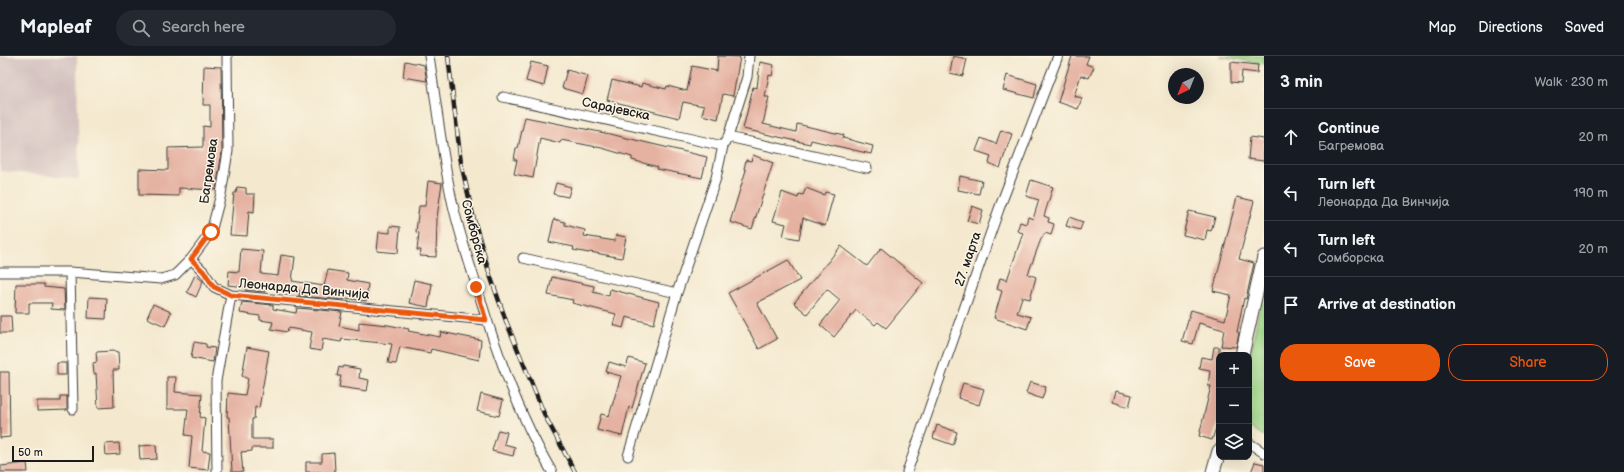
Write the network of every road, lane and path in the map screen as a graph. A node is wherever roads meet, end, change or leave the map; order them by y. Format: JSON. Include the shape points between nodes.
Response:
{"nodes":[{"id":1,"x":227,"y":56,"type":"edge"},
{"id":2,"x":429,"y":56,"type":"edge"},
{"id":3,"x":749,"y":56,"type":"edge"},
{"id":4,"x":1058,"y":56,"type":"edge"},
{"id":5,"x":503,"y":97,"type":"dead end"},
{"id":6,"x":728,"y":137,"type":"junction"},
{"id":7,"x":723,"y":146,"type":"junction"},
{"id":8,"x":867,"y":168,"type":"dead end"},
{"id":9,"x":1264,"y":257,"type":"edge"},
{"id":10,"x":523,"y":258,"type":"dead end"},
{"id":11,"x":191,"y":259,"type":"junction"},
{"id":12,"x":0,"y":272,"type":"edge"},
{"id":13,"x":70,"y":272,"type":"junction"},
{"id":14,"x":677,"y":293,"type":"junction"},
{"id":15,"x":231,"y":295,"type":"junction"},
{"id":16,"x":486,"y":320,"type":"junction"},
{"id":17,"x":1243,"y":352,"type":"edge"},
{"id":18,"x":73,"y":410,"type":"dead end"},
{"id":19,"x":1252,"y":445,"type":"edge"},
{"id":20,"x":1264,"y":453,"type":"edge"},
{"id":21,"x":628,"y":456,"type":"dead end"},
{"id":22,"x":1216,"y":460,"type":"edge"},
{"id":23,"x":218,"y":472,"type":"edge"},
{"id":24,"x":552,"y":472,"type":"edge"},
{"id":25,"x":907,"y":472,"type":"edge"},
{"id":26,"x":1213,"y":472,"type":"edge"}],
"edges":[{"from":1,"to":11,"type":"street","name":"Багремова","via":[[228,151],[221,194],[211,232]]},
{"from":2,"to":16,"type":"street","name":"Сомборска","via":[[450,190]]},
{"from":3,"to":6,"type":"street","via":[[747,76]]},
{"from":4,"to":25,"type":"street","name":"27. марта","via":[[999,209]]},
{"from":5,"to":7,"type":"street","name":"Сарајевска"},
{"from":6,"to":7,"type":"street"},
{"from":6,"to":8,"type":"street"},
{"from":7,"to":14,"type":"street","via":[[716,178]]},
{"from":9,"to":17,"type":"street"},
{"from":10,"to":14,"type":"street"},
{"from":11,"to":13,"type":"street","via":[[175,275],[161,279]]},
{"from":11,"to":15,"type":"street","name":"Леонарда Да Винчија","via":[[214,287]]},
{"from":12,"to":13,"type":"street"},
{"from":13,"to":18,"type":"street"},
{"from":14,"to":21,"type":"street"},
{"from":15,"to":16,"type":"street","name":"Леонарда Да Винчија"},
{"from":15,"to":23,"type":"street","via":[[216,381]]},
{"from":16,"to":24,"type":"street","name":"Сомборска","via":[[537,446]]},
{"from":19,"to":20,"type":"street"},
{"from":22,"to":26,"type":"street"}]}
